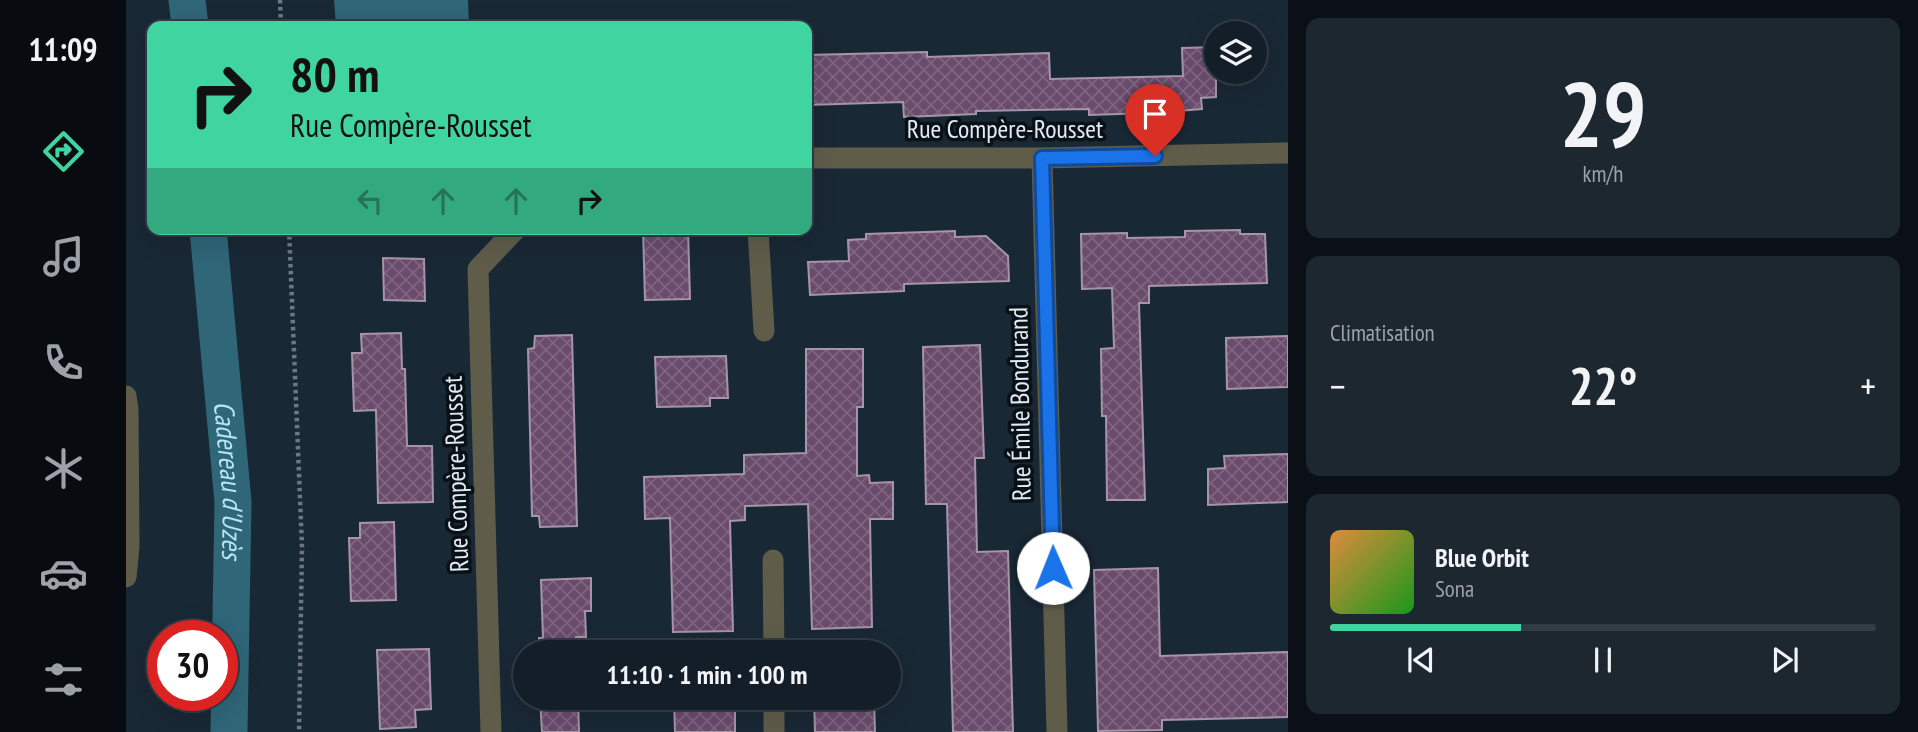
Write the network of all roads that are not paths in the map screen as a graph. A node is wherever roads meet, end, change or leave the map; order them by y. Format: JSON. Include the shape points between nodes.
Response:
{"nodes":[{"id":1,"x":1288,"y":153,"type":"edge"},
{"id":2,"x":812,"y":158,"type":"edge"},
{"id":3,"x":1042,"y":158,"type":"junction"},
{"id":4,"x":510,"y":235,"type":"edge"},
{"id":5,"x":758,"y":235,"type":"edge"},
{"id":6,"x":764,"y":331,"type":"dead end"},
{"id":7,"x":126,"y":396,"type":"edge"},
{"id":8,"x":773,"y":560,"type":"dead end"},
{"id":9,"x":126,"y":577,"type":"edge"},
{"id":10,"x":774,"y":640,"type":"edge"},
{"id":11,"x":774,"y":710,"type":"edge"},
{"id":12,"x":491,"y":732,"type":"edge"},
{"id":13,"x":774,"y":732,"type":"edge"},
{"id":14,"x":1057,"y":732,"type":"edge"}],
"edges":[{"from":1,"to":3,"type":"street","name":"Rue Compère-Rousset"},
{"from":2,"to":3,"type":"street","name":"Rue Compère-Rousset"},
{"from":3,"to":14,"type":"street","name":"Rue Émile Bondurand"},
{"from":4,"to":12,"type":"street","name":"Rue Compère-Rousset","via":[[478,269]]},
{"from":5,"to":6,"type":"street"},
{"from":7,"to":9,"type":"street"},
{"from":8,"to":10,"type":"street"},
{"from":11,"to":13,"type":"street"}]}
